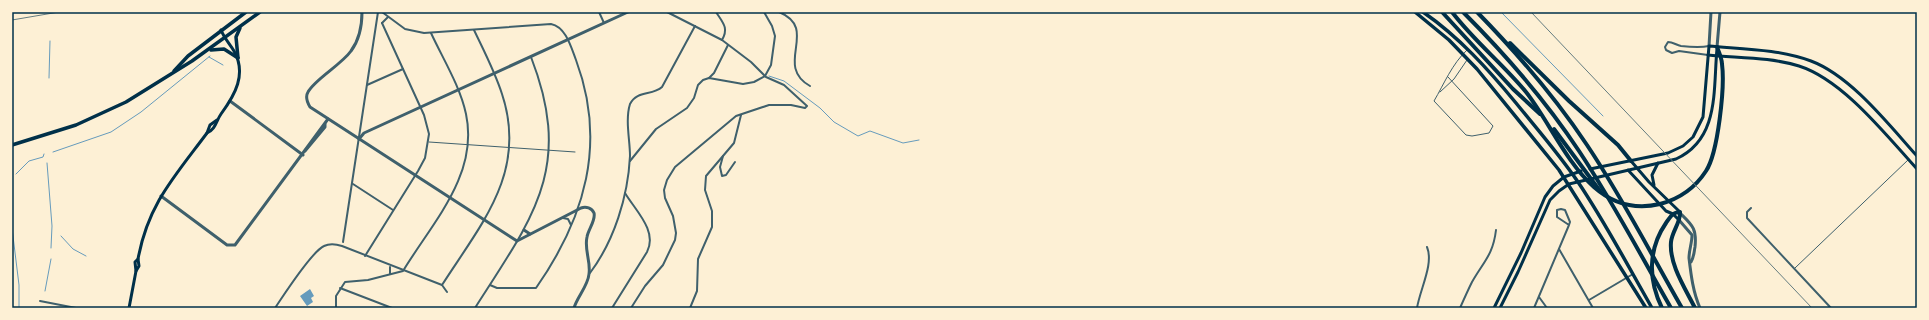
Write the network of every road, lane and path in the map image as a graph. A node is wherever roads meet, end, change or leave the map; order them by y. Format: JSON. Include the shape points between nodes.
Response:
{"nodes":[{"id":1,"x":246,"y":12,"type":"edge"},
{"id":2,"x":260,"y":12,"type":"edge"},
{"id":3,"x":362,"y":12,"type":"edge"},
{"id":4,"x":378,"y":12,"type":"edge"},
{"id":5,"x":382,"y":12,"type":"edge"},
{"id":6,"x":599,"y":12,"type":"edge"},
{"id":7,"x":628,"y":12,"type":"edge"},
{"id":8,"x":667,"y":12,"type":"edge"},
{"id":9,"x":716,"y":12,"type":"edge"},
{"id":10,"x":764,"y":12,"type":"edge"},
{"id":11,"x":779,"y":12,"type":"edge"},
{"id":12,"x":1414,"y":12,"type":"edge"},
{"id":13,"x":1423,"y":12,"type":"edge"},
{"id":14,"x":1442,"y":12,"type":"edge"},
{"id":15,"x":1452,"y":12,"type":"edge"},
{"id":16,"x":1463,"y":12,"type":"edge"},
{"id":17,"x":1477,"y":12,"type":"edge"},
{"id":18,"x":1711,"y":12,"type":"edge"},
{"id":19,"x":1720,"y":12,"type":"edge"},
{"id":20,"x":388,"y":17,"type":"junction"},
{"id":21,"x":377,"y":23,"type":"junction"},
{"id":22,"x":382,"y":23,"type":"junction"},
{"id":23,"x":604,"y":23,"type":"junction"},
{"id":24,"x":244,"y":24,"type":"junction"},
{"id":25,"x":695,"y":26,"type":"junction"},
{"id":26,"x":221,"y":30,"type":"junction"},
{"id":27,"x":474,"y":30,"type":"junction"},
{"id":28,"x":431,"y":33,"type":"junction"},
{"id":29,"x":224,"y":38,"type":"junction"},
{"id":30,"x":568,"y":40,"type":"junction"},
{"id":31,"x":722,"y":40,"type":"junction"},
{"id":32,"x":728,"y":45,"type":"junction"},
{"id":33,"x":1679,"y":45,"type":"junction"},
{"id":34,"x":1708,"y":46,"type":"junction"},
{"id":35,"x":1717,"y":47,"type":"junction"},
{"id":36,"x":1468,"y":49,"type":"junction"},
{"id":37,"x":206,"y":51,"type":"junction"},
{"id":38,"x":1679,"y":51,"type":"junction"},
{"id":39,"x":1463,"y":54,"type":"junction"},
{"id":40,"x":1708,"y":55,"type":"junction"},
{"id":41,"x":1718,"y":56,"type":"junction"},
{"id":42,"x":531,"y":57,"type":"junction"},
{"id":43,"x":238,"y":58,"type":"junction"},
{"id":44,"x":1468,"y":59,"type":"junction"},
{"id":45,"x":403,"y":69,"type":"junction"},
{"id":46,"x":172,"y":73,"type":"junction"},
{"id":47,"x":494,"y":73,"type":"junction"},
{"id":48,"x":765,"y":76,"type":"junction"},
{"id":49,"x":1448,"y":77,"type":"junction"},
{"id":50,"x":709,"y":78,"type":"junction"},
{"id":51,"x":1452,"y":81,"type":"junction"},
{"id":52,"x":367,"y":85,"type":"junction"},
{"id":53,"x":810,"y":86,"type":"dead end"},
{"id":54,"x":458,"y":90,"type":"junction"},
{"id":55,"x":1439,"y":92,"type":"junction"},
{"id":56,"x":230,"y":101,"type":"junction"},
{"id":57,"x":421,"y":107,"type":"junction"},
{"id":58,"x":741,"y":115,"type":"junction"},
{"id":59,"x":328,"y":119,"type":"junction"},
{"id":60,"x":359,"y":139,"type":"junction"},
{"id":61,"x":428,"y":142,"type":"junction"},
{"id":62,"x":12,"y":145,"type":"edge"},
{"id":63,"x":469,"y":145,"type":"junction"},
{"id":64,"x":509,"y":148,"type":"junction"},
{"id":65,"x":549,"y":151,"type":"junction"},
{"id":66,"x":575,"y":152,"type":"dead end"},
{"id":67,"x":723,"y":154,"type":"junction"},
{"id":68,"x":303,"y":155,"type":"junction"},
{"id":69,"x":1917,"y":156,"type":"edge"},
{"id":70,"x":1631,"y":160,"type":"junction"},
{"id":71,"x":1909,"y":160,"type":"junction"},
{"id":72,"x":629,"y":162,"type":"junction"},
{"id":73,"x":735,"y":162,"type":"dead end"},
{"id":74,"x":1658,"y":163,"type":"junction"},
{"id":75,"x":1636,"y":167,"type":"junction"},
{"id":76,"x":1917,"y":169,"type":"edge"},
{"id":77,"x":1628,"y":170,"type":"junction"},
{"id":78,"x":1572,"y":174,"type":"junction"},
{"id":79,"x":415,"y":176,"type":"junction"},
{"id":80,"x":1564,"y":178,"type":"junction"},
{"id":81,"x":1578,"y":182,"type":"junction"},
{"id":82,"x":353,"y":184,"type":"junction"},
{"id":83,"x":1569,"y":184,"type":"junction"},
{"id":84,"x":1654,"y":186,"type":"junction"},
{"id":85,"x":625,"y":192,"type":"junction"},
{"id":86,"x":161,"y":196,"type":"junction"},
{"id":87,"x":450,"y":198,"type":"junction"},
{"id":88,"x":1751,"y":208,"type":"dead end"},
{"id":89,"x":579,"y":209,"type":"junction"},
{"id":90,"x":394,"y":210,"type":"junction"},
{"id":91,"x":1680,"y":212,"type":"junction"},
{"id":92,"x":1673,"y":214,"type":"junction"},
{"id":93,"x":562,"y":218,"type":"junction"},
{"id":94,"x":1620,"y":218,"type":"junction"},
{"id":95,"x":483,"y":220,"type":"junction"},
{"id":96,"x":1679,"y":220,"type":"junction"},
{"id":97,"x":1569,"y":225,"type":"junction"},
{"id":98,"x":570,"y":228,"type":"junction"},
{"id":99,"x":524,"y":230,"type":"junction"},
{"id":100,"x":1496,"y":230,"type":"dead end"},
{"id":101,"x":530,"y":234,"type":"junction"},
{"id":102,"x":517,"y":241,"type":"junction"},
{"id":103,"x":343,"y":242,"type":"dead end"},
{"id":104,"x":1427,"y":246,"type":"dead end"},
{"id":105,"x":1559,"y":249,"type":"junction"},
{"id":106,"x":365,"y":256,"type":"junction"},
{"id":107,"x":1691,"y":262,"type":"junction"},
{"id":108,"x":390,"y":266,"type":"junction"},
{"id":109,"x":1794,"y":268,"type":"junction"},
{"id":110,"x":403,"y":271,"type":"junction"},
{"id":111,"x":390,"y":274,"type":"junction"},
{"id":112,"x":589,"y":274,"type":"junction"},
{"id":113,"x":1633,"y":274,"type":"junction"},
{"id":114,"x":1628,"y":277,"type":"junction"},
{"id":115,"x":442,"y":285,"type":"junction"},
{"id":116,"x":490,"y":285,"type":"junction"},
{"id":117,"x":340,"y":288,"type":"junction"},
{"id":118,"x":447,"y":292,"type":"dead end"},
{"id":119,"x":1539,"y":297,"type":"junction"},
{"id":120,"x":1589,"y":300,"type":"junction"},
{"id":121,"x":40,"y":301,"type":"dead end"},
{"id":122,"x":76,"y":308,"type":"edge"},
{"id":123,"x":129,"y":308,"type":"edge"},
{"id":124,"x":275,"y":308,"type":"edge"},
{"id":125,"x":336,"y":308,"type":"edge"},
{"id":126,"x":392,"y":308,"type":"edge"},
{"id":127,"x":475,"y":308,"type":"edge"},
{"id":128,"x":574,"y":308,"type":"edge"},
{"id":129,"x":612,"y":308,"type":"edge"},
{"id":130,"x":626,"y":308,"type":"edge"},
{"id":131,"x":631,"y":308,"type":"edge"},
{"id":132,"x":690,"y":308,"type":"edge"},
{"id":133,"x":1417,"y":308,"type":"edge"},
{"id":134,"x":1460,"y":308,"type":"edge"},
{"id":135,"x":1494,"y":308,"type":"edge"},
{"id":136,"x":1500,"y":308,"type":"edge"},
{"id":137,"x":1534,"y":308,"type":"edge"},
{"id":138,"x":1547,"y":308,"type":"edge"},
{"id":139,"x":1593,"y":308,"type":"edge"},
{"id":140,"x":1646,"y":308,"type":"edge"},
{"id":141,"x":1652,"y":308,"type":"edge"},
{"id":142,"x":1662,"y":308,"type":"edge"},
{"id":143,"x":1671,"y":308,"type":"edge"},
{"id":144,"x":1682,"y":308,"type":"edge"},
{"id":145,"x":1695,"y":308,"type":"edge"},
{"id":146,"x":1700,"y":308,"type":"edge"},
{"id":147,"x":1832,"y":308,"type":"edge"}],
"edges":[{"from":1,"to":26,"type":"main road"},
{"from":2,"to":24,"type":"main road"},
{"from":3,"to":59,"type":"street","via":[[360,30],[353,49],[307,94],[310,107]]},
{"from":4,"to":21,"type":"street"},
{"from":5,"to":20,"type":"street"},
{"from":6,"to":23,"type":"street"},
{"from":7,"to":23,"type":"street"},
{"from":8,"to":25,"type":"street"},
{"from":9,"to":31,"type":"street","via":[[726,28]]},
{"from":10,"to":48,"type":"street","via":[[775,36],[771,65]]},
{"from":11,"to":53,"type":"street","via":[[790,18],[798,33],[793,60],[799,77]]},
{"from":12,"to":39,"type":"main road"},
{"from":13,"to":36,"type":"main road"},
{"from":14,"to":94,"type":"highway","via":[[1513,89],[1554,128]]},
{"from":15,"to":41,"type":"highway","via":[[1475,40],[1519,84],[1543,115],[1582,177],[1602,193],[1619,202],[1636,205],[1649,206],[1677,198],[1698,181],[1707,169],[1713,155],[1721,98],[1723,65]]},
{"from":16,"to":94,"type":"highway","via":[[1504,54],[1544,102],[1579,151]]},
{"from":17,"to":70,"type":"highway"},
{"from":17,"to":144,"type":"highway","via":[[1538,80],[1587,146]]},
{"from":18,"to":34,"type":"street"},
{"from":19,"to":35,"type":"street"},
{"from":20,"to":22,"type":"street"},
{"from":20,"to":28,"type":"street","via":[[410,31]]},
{"from":21,"to":22,"type":"street"},
{"from":21,"to":52,"type":"street"},
{"from":22,"to":45,"type":"street"},
{"from":23,"to":30,"type":"street"},
{"from":24,"to":29,"type":"main road"},
{"from":24,"to":43,"type":"main road","via":[[236,37]]},
{"from":25,"to":31,"type":"street"},
{"from":25,"to":72,"type":"street","via":[[662,87],[637,96],[630,104]]},
{"from":26,"to":29,"type":"main road"},
{"from":26,"to":46,"type":"main road","via":[[188,56]]},
{"from":27,"to":28,"type":"street"},
{"from":27,"to":30,"type":"street","via":[[548,23],[560,28]]},
{"from":27,"to":47,"type":"street"},
{"from":28,"to":54,"type":"street"},
{"from":29,"to":37,"type":"main road"},
{"from":29,"to":43,"type":"main road"},
{"from":30,"to":42,"type":"street"},
{"from":30,"to":89,"type":"street","via":[[583,81],[590,122],[588,167]]},
{"from":31,"to":32,"type":"street"},
{"from":32,"to":48,"type":"street"},
{"from":32,"to":50,"type":"street"},
{"from":33,"to":34,"type":"street","via":[[1701,48]]},
{"from":33,"to":38,"type":"street"},
{"from":33,"to":38,"type":"street","via":[[1668,42],[1665,47],[1672,53]]},
{"from":34,"to":35,"type":"main road"},
{"from":34,"to":40,"type":"main road"},
{"from":35,"to":41,"type":"highway"},
{"from":35,"to":69,"type":"main road","via":[[1784,54],[1803,58],[1824,67],[1856,91]]},
{"from":36,"to":39,"type":"lane"},
{"from":36,"to":78,"type":"main road","via":[[1528,117]]},
{"from":37,"to":43,"type":"main road","via":[[224,48]]},
{"from":37,"to":46,"type":"main road"},
{"from":38,"to":40,"type":"street"},
{"from":39,"to":44,"type":"main road"},
{"from":39,"to":49,"type":"lane"},
{"from":40,"to":41,"type":"main road"},
{"from":40,"to":70,"type":"main road","via":[[1703,117],[1697,132],[1688,142],[1673,151]]},
{"from":41,"to":71,"type":"main road","via":[[1788,63],[1819,74],[1847,95]]},
{"from":41,"to":74,"type":"main road","via":[[1711,120],[1704,136],[1694,148],[1676,159]]},
{"from":42,"to":47,"type":"street"},
{"from":42,"to":65,"type":"street","via":[[546,102]]},
{"from":43,"to":56,"type":"main road","via":[[239,82]]},
{"from":44,"to":51,"type":"lane"},
{"from":44,"to":80,"type":"main road"},
{"from":45,"to":52,"type":"street"},
{"from":45,"to":57,"type":"street"},
{"from":46,"to":62,"type":"main road","via":[[98,116],[69,128]]},
{"from":47,"to":54,"type":"street"},
{"from":47,"to":64,"type":"street","via":[[508,115]]},
{"from":48,"to":50,"type":"street","via":[[743,84]]},
{"from":48,"to":58,"type":"street","via":[[784,85],[807,106],[805,108],[768,105]]},
{"from":49,"to":51,"type":"lane"},
{"from":49,"to":55,"type":"lane"},
{"from":50,"to":72,"type":"street","via":[[699,84],[687,108],[656,129]]},
{"from":51,"to":55,"type":"lane"},
{"from":51,"to":55,"type":"lane","via":[[1493,126],[1489,132],[1472,136],[1464,133],[1434,101]]},
{"from":52,"to":60,"type":"street"},
{"from":54,"to":57,"type":"street"},
{"from":54,"to":63,"type":"street","via":[[466,115]]},
{"from":56,"to":68,"type":"street"},
{"from":56,"to":86,"type":"main road","via":[[217,120],[209,126],[207,133]]},
{"from":57,"to":60,"type":"street","via":[[364,133]]},
{"from":57,"to":61,"type":"street","via":[[427,122]]},
{"from":58,"to":67,"type":"street","via":[[734,142]]},
{"from":58,"to":131,"type":"street","via":[[732,119],[681,161],[670,174],[664,193],[673,216],[675,237],[666,261],[644,286]]},
{"from":59,"to":60,"type":"street"},
{"from":59,"to":68,"type":"street","via":[[325,127]]},
{"from":60,"to":79,"type":"street"},
{"from":60,"to":82,"type":"street"},
{"from":61,"to":63,"type":"lane"},
{"from":61,"to":79,"type":"street","via":[[425,158]]},
{"from":63,"to":64,"type":"lane"},
{"from":63,"to":87,"type":"street","via":[[462,173]]},
{"from":64,"to":65,"type":"lane"},
{"from":64,"to":95,"type":"street","via":[[501,187]]},
{"from":65,"to":66,"type":"lane"},
{"from":65,"to":99,"type":"street","via":[[542,191]]},
{"from":67,"to":73,"type":"street","via":[[720,167],[722,176],[726,175]]},
{"from":67,"to":132,"type":"street","via":[[706,176],[705,190],[712,210],[712,226],[698,259],[697,291]]},
{"from":68,"to":86,"type":"street","via":[[240,241],[232,246],[227,245]]},
{"from":70,"to":75,"type":"main road"},
{"from":70,"to":77,"type":"main road"},
{"from":70,"to":78,"type":"main road"},
{"from":71,"to":76,"type":"main road"},
{"from":71,"to":109,"type":"lane"},
{"from":72,"to":85,"type":"street"},
{"from":74,"to":75,"type":"main road"},
{"from":74,"to":84,"type":"main road","via":[[1653,171]]},
{"from":75,"to":77,"type":"main road"},
{"from":75,"to":84,"type":"main road"},
{"from":77,"to":81,"type":"main road"},
{"from":77,"to":92,"type":"main road","via":[[1666,211]]},
{"from":78,"to":80,"type":"main road"},
{"from":78,"to":81,"type":"main road"},
{"from":79,"to":87,"type":"street"},
{"from":79,"to":90,"type":"street"},
{"from":80,"to":83,"type":"main road"},
{"from":80,"to":135,"type":"main road","via":[[1553,186],[1545,197]]},
{"from":81,"to":83,"type":"main road"},
{"from":81,"to":113,"type":"main road"},
{"from":82,"to":90,"type":"street"},
{"from":82,"to":103,"type":"street"},
{"from":83,"to":114,"type":"main road"},
{"from":83,"to":136,"type":"main road","via":[[1553,195],[1546,206]]},
{"from":84,"to":91,"type":"main road"},
{"from":85,"to":112,"type":"street","via":[[614,228]]},
{"from":85,"to":129,"type":"street","via":[[646,226],[650,244]]},
{"from":86,"to":123,"type":"main road","via":[[145,227],[135,263],[136,271]]},
{"from":87,"to":95,"type":"street"},
{"from":87,"to":110,"type":"street"},
{"from":88,"to":109,"type":"street","via":[[1747,212],[1747,218]]},
{"from":89,"to":93,"type":"street"},
{"from":89,"to":98,"type":"street"},
{"from":89,"to":112,"type":"street","via":[[588,208],[594,215],[586,240]]},
{"from":90,"to":106,"type":"street"},
{"from":91,"to":92,"type":"highway"},
{"from":91,"to":96,"type":"highway"},
{"from":91,"to":107,"type":"street","via":[[1693,226],[1696,235],[1694,258]]},
{"from":92,"to":96,"type":"main road"},
{"from":92,"to":142,"type":"highway","via":[[1659,235],[1653,256],[1654,286]]},
{"from":93,"to":98,"type":"street","via":[[570,221]]},
{"from":93,"to":101,"type":"street"},
{"from":94,"to":143,"type":"highway"},
{"from":95,"to":102,"type":"street"},
{"from":95,"to":115,"type":"street"},
{"from":96,"to":107,"type":"street","via":[[1692,235]]},
{"from":96,"to":145,"type":"highway","via":[[1672,236],[1672,255]]},
{"from":97,"to":97,"type":"street","via":[[1565,210],[1557,210],[1557,217]]},
{"from":97,"to":105,"type":"street"},
{"from":98,"to":116,"type":"street","via":[[535,289],[496,288]]},
{"from":99,"to":101,"type":"street"},
{"from":99,"to":102,"type":"street"},
{"from":100,"to":134,"type":"street","via":[[1487,261],[1472,281]]},
{"from":101,"to":102,"type":"street"},
{"from":102,"to":116,"type":"street"},
{"from":104,"to":133,"type":"street","via":[[1430,262]]},
{"from":105,"to":119,"type":"street"},
{"from":105,"to":120,"type":"street"},
{"from":106,"to":108,"type":"street"},
{"from":106,"to":124,"type":"street","via":[[335,244],[324,246],[315,254]]},
{"from":107,"to":146,"type":"street","via":[[1693,286]]},
{"from":108,"to":110,"type":"street"},
{"from":108,"to":111,"type":"street"},
{"from":109,"to":147,"type":"street"},
{"from":110,"to":111,"type":"street"},
{"from":110,"to":115,"type":"street"},
{"from":111,"to":117,"type":"street","via":[[364,281],[347,280]]},
{"from":112,"to":128,"type":"street"},
{"from":113,"to":114,"type":"street"},
{"from":113,"to":141,"type":"main road"},
{"from":114,"to":120,"type":"street"},
{"from":114,"to":140,"type":"main road"},
{"from":115,"to":118,"type":"street"},
{"from":116,"to":127,"type":"street"},
{"from":117,"to":125,"type":"street","via":[[336,296]]},
{"from":117,"to":126,"type":"street"},
{"from":119,"to":137,"type":"street"},
{"from":119,"to":138,"type":"street"},
{"from":120,"to":139,"type":"street"},
{"from":121,"to":122,"type":"street"},
{"from":130,"to":131,"type":"street"}]}
